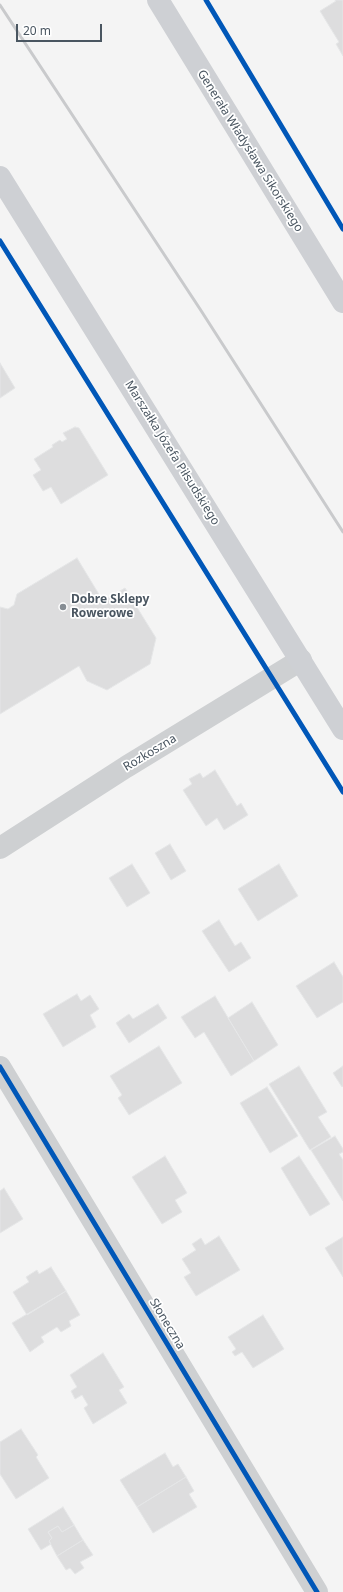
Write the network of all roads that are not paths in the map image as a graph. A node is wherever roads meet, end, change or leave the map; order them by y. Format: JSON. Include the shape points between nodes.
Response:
{"nodes":[{"id":1,"x":158,"y":0,"type":"edge"},
{"id":2,"x":0,"y":177,"type":"edge"},
{"id":3,"x":343,"y":302,"type":"edge"},
{"id":4,"x":301,"y":660,"type":"junction"},
{"id":5,"x":343,"y":729,"type":"edge"},
{"id":6,"x":0,"y":848,"type":"edge"},
{"id":7,"x":0,"y":1067,"type":"edge"},
{"id":8,"x":317,"y":1592,"type":"edge"}],
"edges":[{"from":1,"to":3,"type":"main road","name":"Generała Władysława Sikorskiego"},
{"from":2,"to":4,"type":"main road","name":"Marszałka Józefa Piłsudskiego"},
{"from":4,"to":5,"type":"main road","name":"Marszałka Józefa Piłsudskiego"},
{"from":4,"to":6,"type":"street","name":"Rozkoszna"},
{"from":7,"to":8,"type":"street","name":"Słoneczna"}]}
